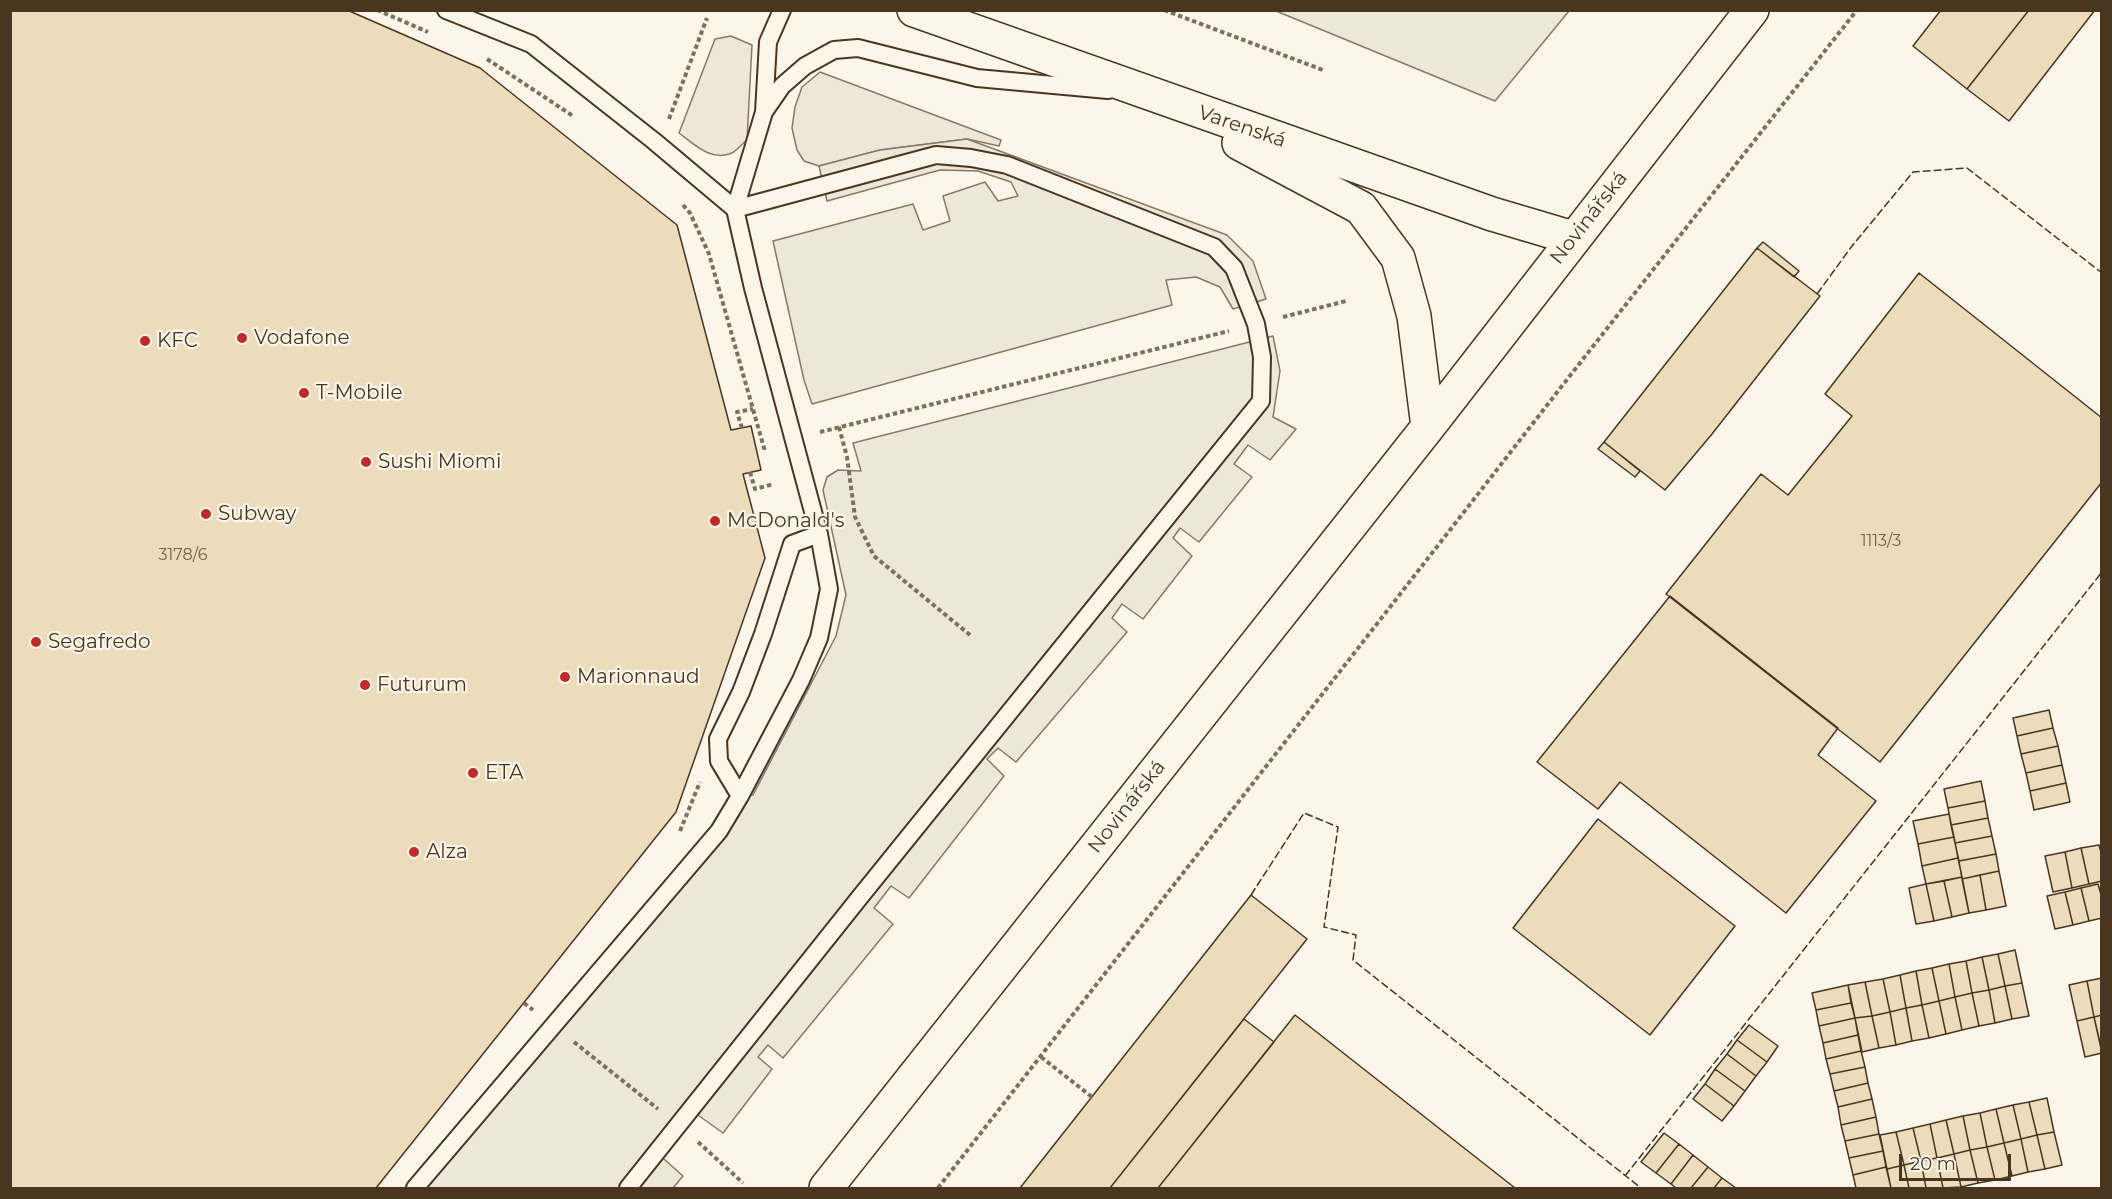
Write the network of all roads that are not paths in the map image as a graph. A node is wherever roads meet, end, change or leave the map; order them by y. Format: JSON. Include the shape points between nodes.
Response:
{"nodes":[{"id":1,"x":446,"y":10,"type":"edge"},
{"id":2,"x":782,"y":10,"type":"edge"},
{"id":3,"x":914,"y":10,"type":"edge"},
{"id":4,"x":1752,"y":10,"type":"edge"},
{"id":5,"x":1144,"y":93,"type":"junction"},
{"id":6,"x":764,"y":112,"type":"junction"},
{"id":7,"x":735,"y":209,"type":"junction"},
{"id":8,"x":1573,"y":238,"type":"junction"},
{"id":9,"x":1428,"y":427,"type":"junction"},
{"id":10,"x":819,"y":534,"type":"junction"},
{"id":11,"x":740,"y":796,"type":"junction"},
{"id":12,"x":415,"y":1188,"type":"edge"},
{"id":13,"x":628,"y":1188,"type":"edge"},
{"id":14,"x":826,"y":1188,"type":"edge"}],
"edges":[{"from":1,"to":7,"type":"lane","via":[[531,44]]},
{"from":2,"to":6,"type":"lane","via":[[768,42]]},
{"from":3,"to":5,"type":"street","name":"Varenská"},
{"from":4,"to":8,"type":"street","name":"Novinářská"},
{"from":5,"to":6,"type":"lane","via":[[977,78],[858,48],[834,50],[805,66],[782,86]]},
{"from":5,"to":8,"type":"street","name":"Varenská","via":[[1492,214]]},
{"from":5,"to":9,"type":"street","via":[[1361,208],[1398,258],[1414,316]]},
{"from":6,"to":7,"type":"lane"},
{"from":7,"to":10,"type":"lane"},
{"from":7,"to":13,"type":"lane","via":[[936,155],[1007,165],[1215,247],[1234,268],[1256,324],[1262,357],[1261,401]]},
{"from":8,"to":9,"type":"street","name":"Novinářská"},
{"from":9,"to":14,"type":"street","name":"Novinářská"},
{"from":10,"to":11,"type":"lane","via":[[829,589],[819,638]]},
{"from":10,"to":11,"type":"lane","via":[[792,544],[764,634],[718,739],[719,760]]},
{"from":11,"to":12,"type":"lane","via":[[719,831]]}]}
